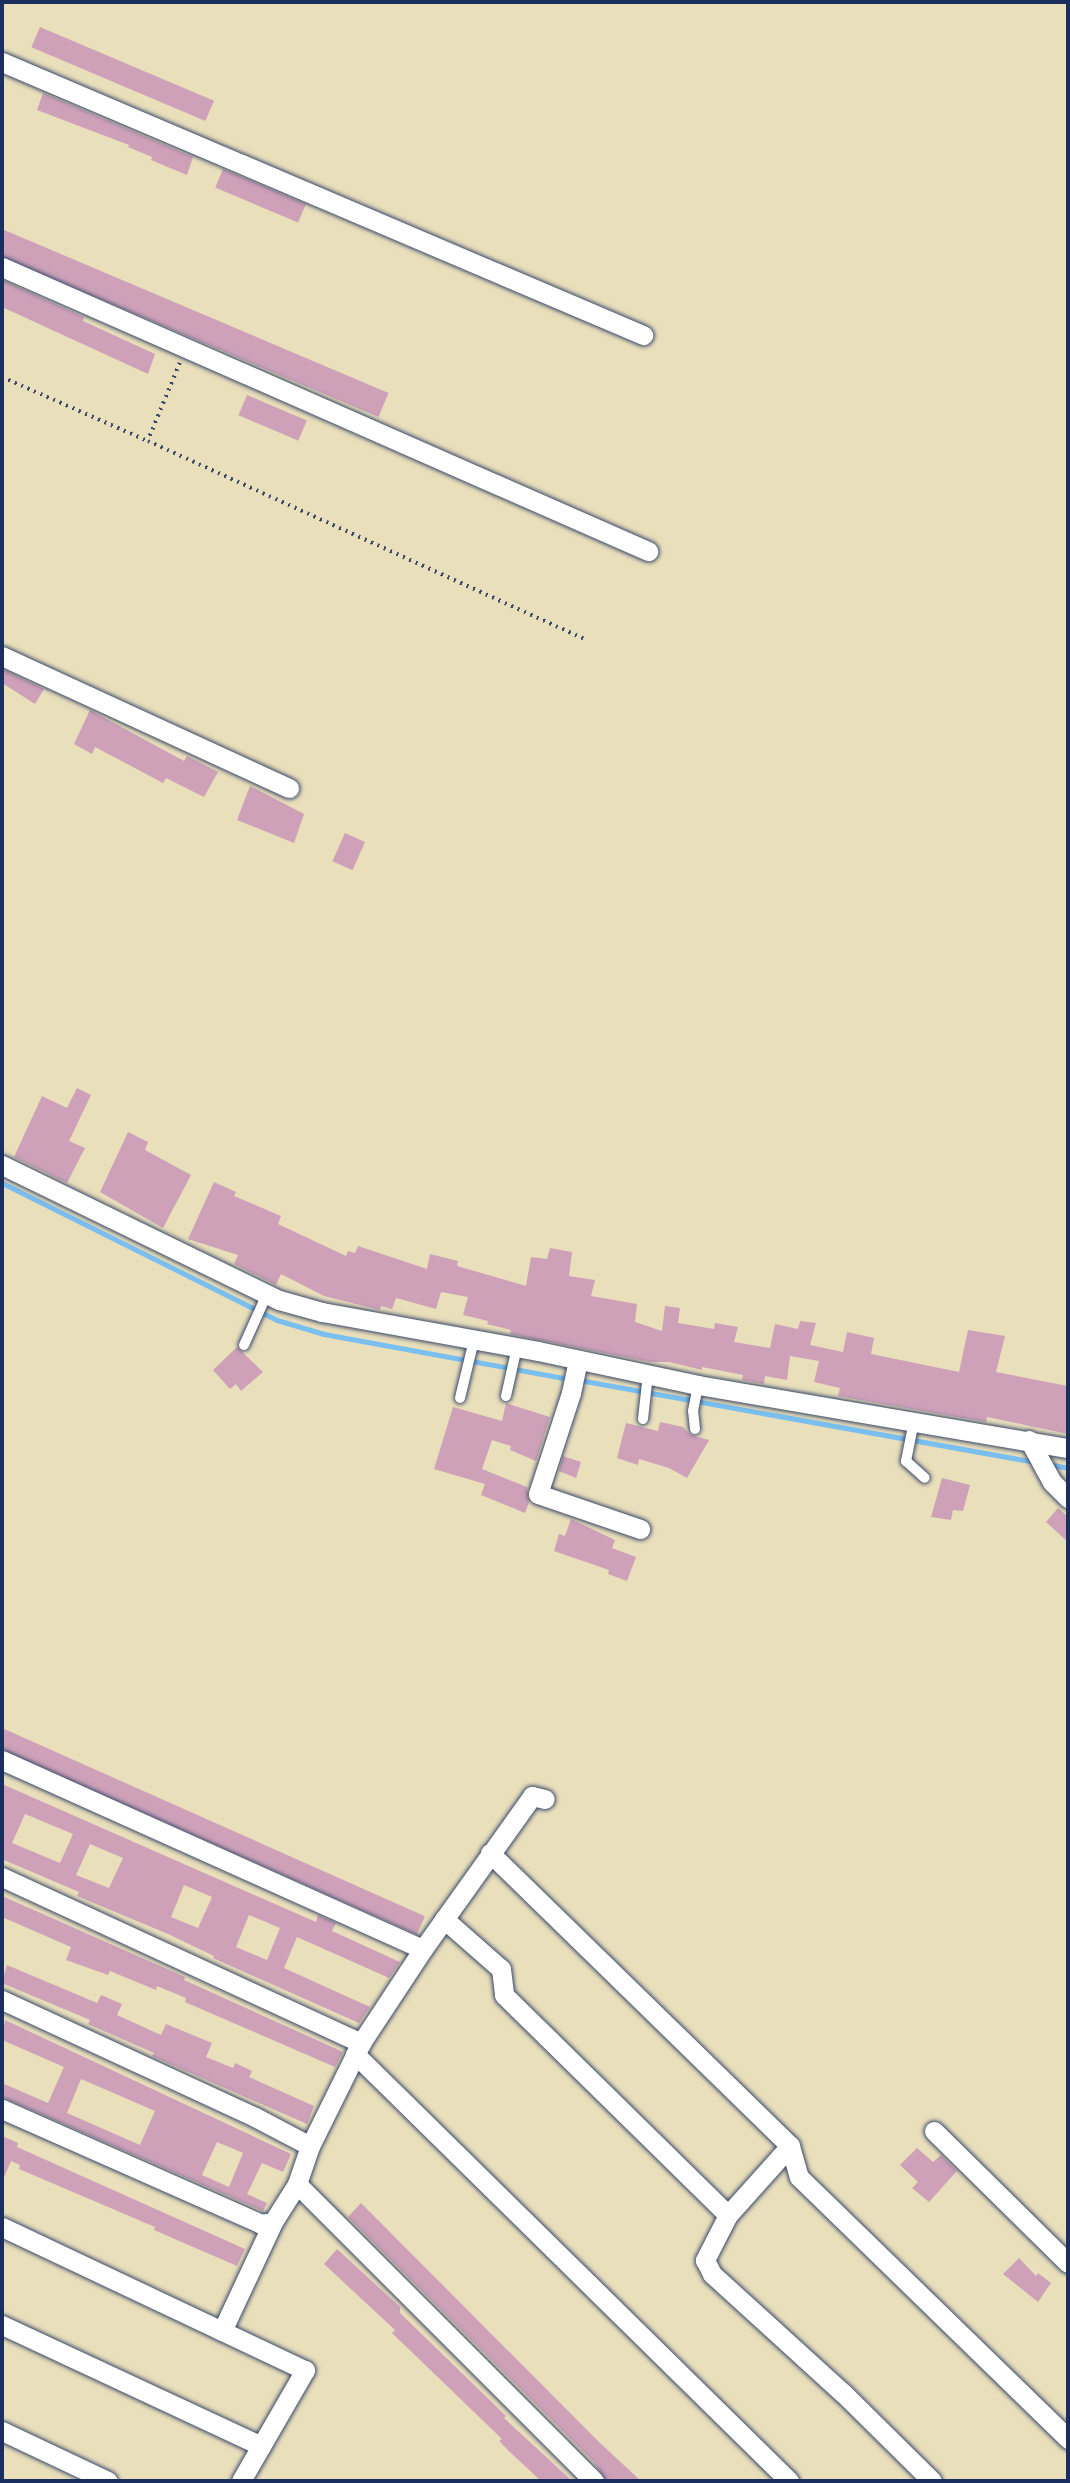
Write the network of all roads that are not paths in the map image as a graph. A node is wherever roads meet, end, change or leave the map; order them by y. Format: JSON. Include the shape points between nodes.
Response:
{"nodes":[{"id":1,"x":2,"y":62,"type":"edge"},
{"id":2,"x":2,"y":267,"type":"edge"},
{"id":3,"x":643,"y":335,"type":"dead end"},
{"id":4,"x":648,"y":551,"type":"dead end"},
{"id":5,"x":2,"y":656,"type":"edge"},
{"id":6,"x":289,"y":789,"type":"dead end"},
{"id":7,"x":2,"y":1165,"type":"edge"},
{"id":8,"x":265,"y":1298,"type":"junction"},
{"id":9,"x":244,"y":1345,"type":"dead end"},
{"id":10,"x":472,"y":1345,"type":"junction"},
{"id":11,"x":515,"y":1353,"type":"junction"},
{"id":12,"x":575,"y":1373,"type":"junction"},
{"id":13,"x":647,"y":1378,"type":"junction"},
{"id":14,"x":697,"y":1390,"type":"junction"},
{"id":15,"x":506,"y":1396,"type":"dead end"},
{"id":16,"x":460,"y":1398,"type":"dead end"},
{"id":17,"x":643,"y":1419,"type":"dead end"},
{"id":18,"x":913,"y":1424,"type":"junction"},
{"id":19,"x":695,"y":1429,"type":"dead end"},
{"id":20,"x":1030,"y":1442,"type":"junction"},
{"id":21,"x":1068,"y":1448,"type":"edge"},
{"id":22,"x":926,"y":1478,"type":"dead end"},
{"id":23,"x":1068,"y":1497,"type":"edge"},
{"id":24,"x":640,"y":1529,"type":"dead end"},
{"id":25,"x":2,"y":1760,"type":"edge"},
{"id":26,"x":545,"y":1799,"type":"dead end"},
{"id":27,"x":490,"y":1853,"type":"junction"},
{"id":28,"x":2,"y":1877,"type":"edge"},
{"id":29,"x":444,"y":1919,"type":"junction"},
{"id":30,"x":423,"y":1949,"type":"junction"},
{"id":31,"x":2,"y":2000,"type":"edge"},
{"id":32,"x":358,"y":2049,"type":"junction"},
{"id":33,"x":2,"y":2109,"type":"edge"},
{"id":34,"x":934,"y":2131,"type":"dead end"},
{"id":35,"x":790,"y":2146,"type":"junction"},
{"id":36,"x":310,"y":2147,"type":"junction"},
{"id":37,"x":297,"y":2184,"type":"junction"},
{"id":38,"x":728,"y":2215,"type":"junction"},
{"id":39,"x":273,"y":2222,"type":"junction"},
{"id":40,"x":2,"y":2227,"type":"edge"},
{"id":41,"x":1068,"y":2263,"type":"edge"},
{"id":42,"x":2,"y":2325,"type":"edge"},
{"id":43,"x":222,"y":2331,"type":"junction"},
{"id":44,"x":2,"y":2431,"type":"edge"},
{"id":45,"x":1068,"y":2439,"type":"edge"},
{"id":46,"x":261,"y":2446,"type":"junction"},
{"id":47,"x":108,"y":2481,"type":"edge"},
{"id":48,"x":241,"y":2481,"type":"edge"},
{"id":49,"x":594,"y":2481,"type":"edge"},
{"id":50,"x":789,"y":2481,"type":"edge"},
{"id":51,"x":932,"y":2481,"type":"edge"}],
"edges":[{"from":1,"to":3,"type":"street"},
{"from":2,"to":4,"type":"street"},
{"from":5,"to":6,"type":"street"},
{"from":7,"to":8,"type":"street"},
{"from":8,"to":9,"type":"lane"},
{"from":8,"to":10,"type":"street"},
{"from":10,"to":11,"type":"street"},
{"from":10,"to":16,"type":"lane"},
{"from":11,"to":12,"type":"street"},
{"from":11,"to":15,"type":"lane"},
{"from":12,"to":13,"type":"street"},
{"from":12,"to":24,"type":"street","via":[[541,1477],[539,1497]]},
{"from":13,"to":14,"type":"street"},
{"from":13,"to":17,"type":"lane"},
{"from":14,"to":18,"type":"street"},
{"from":14,"to":19,"type":"lane"},
{"from":18,"to":20,"type":"street"},
{"from":18,"to":22,"type":"lane","via":[[906,1461]]},
{"from":20,"to":21,"type":"street"},
{"from":20,"to":23,"type":"street","via":[[1052,1482]]},
{"from":25,"to":30,"type":"street"},
{"from":26,"to":27,"type":"street","via":[[532,1796]]},
{"from":27,"to":29,"type":"street"},
{"from":27,"to":35,"type":"street"},
{"from":28,"to":32,"type":"street"},
{"from":29,"to":30,"type":"street"},
{"from":29,"to":38,"type":"street","via":[[501,1969],[504,1994]]},
{"from":30,"to":32,"type":"street"},
{"from":31,"to":36,"type":"street"},
{"from":32,"to":36,"type":"street"},
{"from":32,"to":50,"type":"street"},
{"from":33,"to":39,"type":"street","via":[[234,2214],[261,2224]]},
{"from":34,"to":41,"type":"street"},
{"from":35,"to":38,"type":"street"},
{"from":35,"to":45,"type":"street","via":[[799,2177]]},
{"from":36,"to":37,"type":"street"},
{"from":37,"to":39,"type":"street"},
{"from":37,"to":49,"type":"street"},
{"from":38,"to":51,"type":"street","via":[[705,2260],[712,2274]]},
{"from":39,"to":43,"type":"street"},
{"from":40,"to":43,"type":"street"},
{"from":42,"to":46,"type":"street"},
{"from":43,"to":46,"type":"street","via":[[305,2370]]},
{"from":44,"to":47,"type":"street"},
{"from":46,"to":48,"type":"street"}]}
